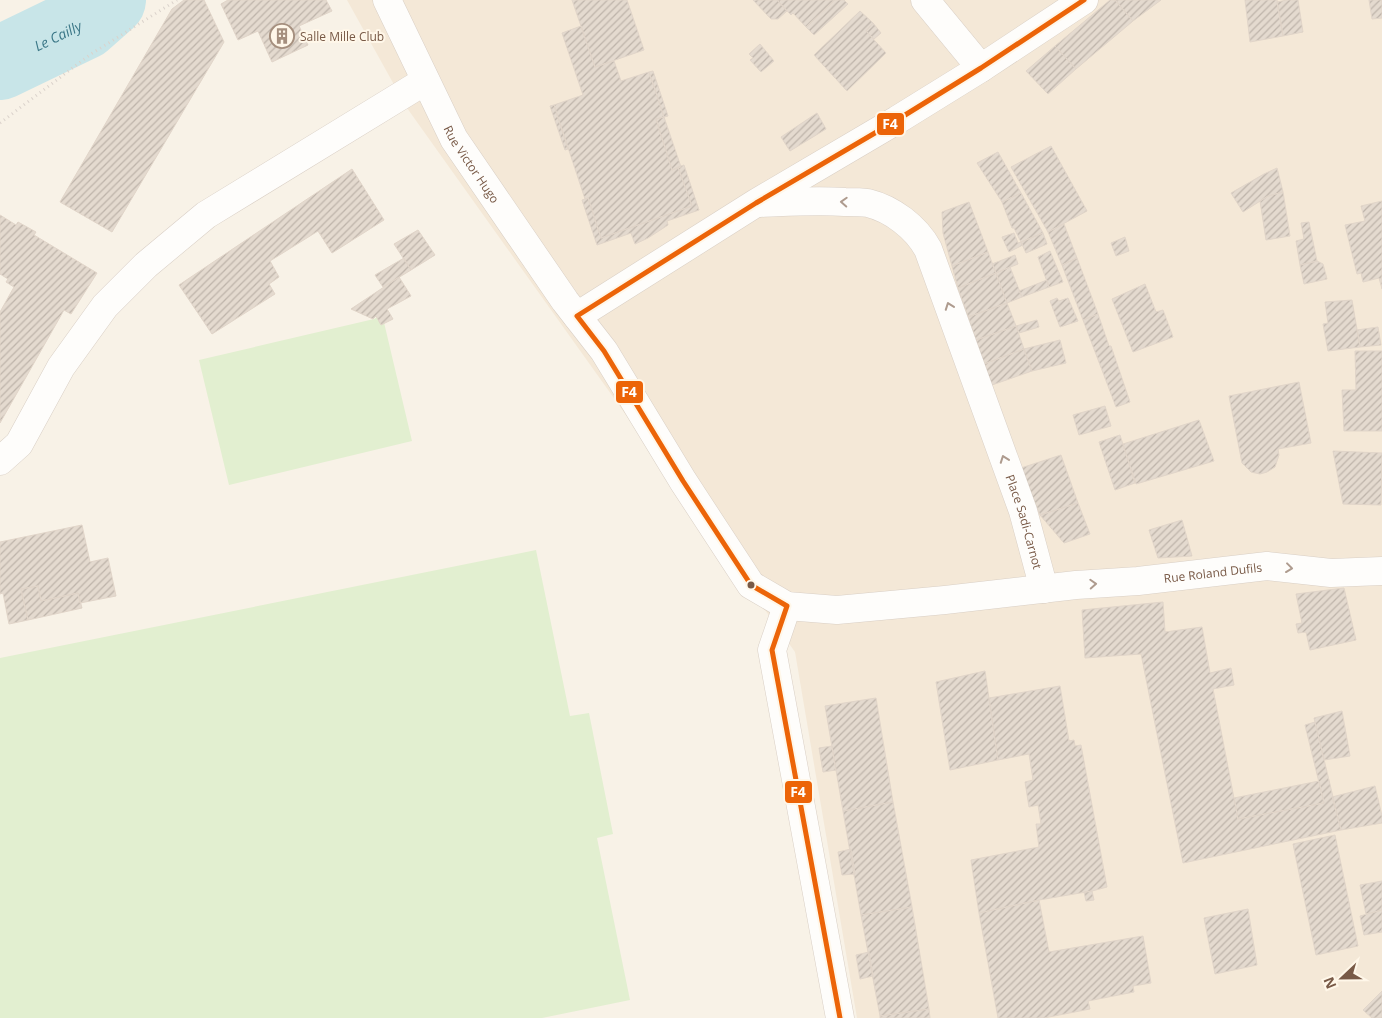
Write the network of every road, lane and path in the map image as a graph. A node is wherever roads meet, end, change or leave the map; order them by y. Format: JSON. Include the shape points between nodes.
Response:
{"nodes":[{"id":1,"x":177,"y":0,"type":"edge"},
{"id":2,"x":387,"y":0,"type":"edge"},
{"id":3,"x":925,"y":0,"type":"edge"},
{"id":4,"x":1084,"y":0,"type":"edge"},
{"id":5,"x":981,"y":68,"type":"junction"},
{"id":6,"x":425,"y":81,"type":"junction"},
{"id":7,"x":0,"y":123,"type":"edge"},
{"id":8,"x":756,"y":203,"type":"junction"},
{"id":9,"x":577,"y":316,"type":"junction"},
{"id":10,"x":0,"y":461,"type":"edge"},
{"id":11,"x":1382,"y":571,"type":"edge"},
{"id":12,"x":1044,"y":589,"type":"junction"},
{"id":13,"x":786,"y":606,"type":"junction"},
{"id":14,"x":840,"y":1018,"type":"edge"}],
"edges":[{"from":1,"to":7,"type":"path","via":[[91,54]]},
{"from":2,"to":6,"type":"street","name":"Rue Victor Hugo"},
{"from":3,"to":5,"type":"street"},
{"from":4,"to":5,"type":"street"},
{"from":5,"to":8,"type":"street"},
{"from":6,"to":9,"type":"street","name":"Rue Victor Hugo","via":[[454,139]]},
{"from":6,"to":10,"type":"street","via":[[206,215],[146,264],[105,306],[61,367],[19,444]]},
{"from":8,"to":9,"type":"street"},
{"from":12,"to":8,"type":"street","name":"Place Sadi-Carnot","one_way":true,"via":[[1023,511],[922,239],[888,211],[867,203]]},
{"from":9,"to":13,"type":"street","via":[[604,351],[751,585]]},
{"from":12,"to":11,"type":"street","name":"Rue Roland Dufils","one_way":true,"via":[[1267,566],[1331,574]]},
{"from":12,"to":13,"type":"street","via":[[837,610]]},
{"from":13,"to":14,"type":"street","via":[[772,650]]}]}
